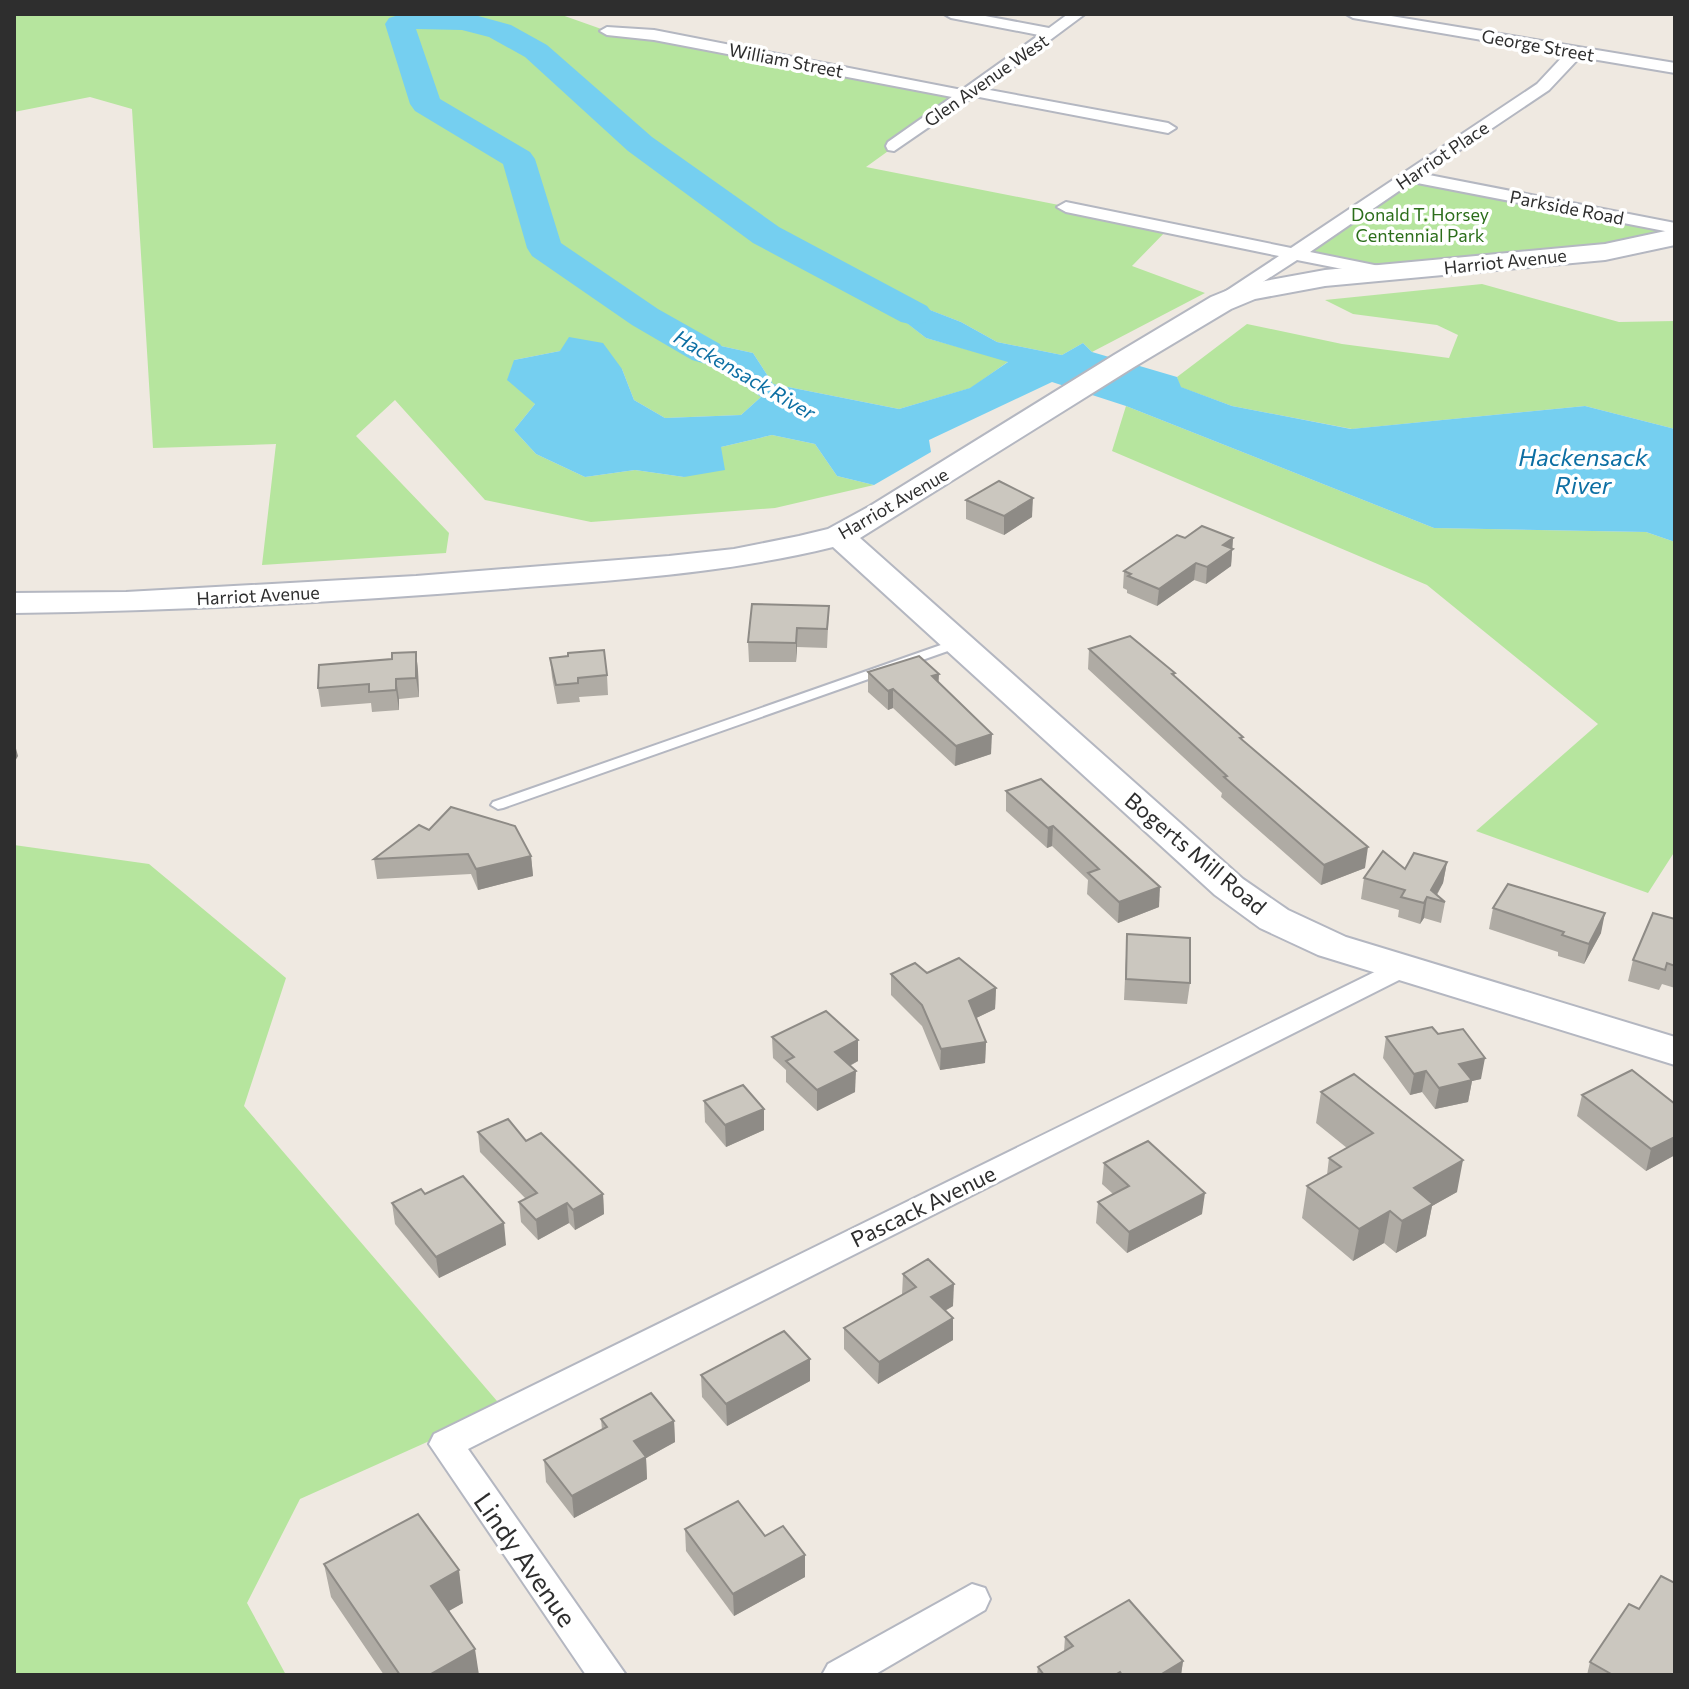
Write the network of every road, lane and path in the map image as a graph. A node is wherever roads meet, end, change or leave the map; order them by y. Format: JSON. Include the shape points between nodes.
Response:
{"nodes":[{"id":1,"x":951,"y":14,"type":"edge"},
{"id":2,"x":1078,"y":14,"type":"edge"},
{"id":3,"x":1353,"y":14,"type":"edge"},
{"id":4,"x":607,"y":31,"type":"dead end"},
{"id":5,"x":1053,"y":33,"type":"junction"},
{"id":6,"x":1576,"y":52,"type":"junction"},
{"id":7,"x":1675,"y":68,"type":"edge"},
{"id":8,"x":969,"y":93,"type":"junction"},
{"id":9,"x":1168,"y":128,"type":"dead end"},
{"id":10,"x":894,"y":146,"type":"dead end"},
{"id":11,"x":1411,"y":177,"type":"junction"},
{"id":12,"x":1066,"y":207,"type":"dead end"},
{"id":13,"x":1675,"y":228,"type":"edge"},
{"id":14,"x":1675,"y":237,"type":"edge"},
{"id":15,"x":1295,"y":252,"type":"junction"},
{"id":16,"x":1388,"y":273,"type":"junction"},
{"id":17,"x":1221,"y":303,"type":"junction"},
{"id":18,"x":839,"y":536,"type":"junction"},
{"id":19,"x":14,"y":603,"type":"edge"},
{"id":20,"x":958,"y":643,"type":"junction"},
{"id":21,"x":498,"y":805,"type":"dead end"},
{"id":22,"x":1401,"y":968,"type":"junction"},
{"id":23,"x":1675,"y":1051,"type":"edge"},
{"id":24,"x":446,"y":1444,"type":"joint"},
{"id":25,"x":972,"y":1599,"type":"dead end"},
{"id":26,"x":607,"y":1675,"type":"edge"},
{"id":27,"x":841,"y":1675,"type":"edge"}],
"edges":[{"from":1,"to":5,"type":"street"},
{"from":2,"to":5,"type":"street","name":"Glen Avenue West"},
{"from":3,"to":6,"type":"street","name":"George Street"},
{"from":4,"to":8,"type":"street","name":"William Street"},
{"from":5,"to":8,"type":"street","name":"Glen Avenue West"},
{"from":6,"to":7,"type":"street","name":"George Street"},
{"from":6,"to":11,"type":"street","name":"Harriot Place","via":[[1543,87]]},
{"from":8,"to":9,"type":"street","name":"William Street"},
{"from":8,"to":10,"type":"street","name":"Glen Avenue West"},
{"from":11,"to":13,"type":"street","name":"Parkside Road"},
{"from":11,"to":15,"type":"street","name":"Harriot Place"},
{"from":12,"to":15,"type":"street"},
{"from":14,"to":16,"type":"street","name":"Harriot Avenue","via":[[1605,252]]},
{"from":15,"to":16,"type":"street"},
{"from":15,"to":17,"type":"street","name":"Harriot Place"},
{"from":16,"to":17,"type":"street","name":"Harriot Avenue","via":[[1285,284]]},
{"from":17,"to":18,"type":"street","name":"Harriot Avenue"},
{"from":18,"to":19,"type":"street","name":"Harriot Avenue","via":[[734,559],[669,566],[416,586]]},
{"from":18,"to":20,"type":"street","name":"Bogerts Mill Road"},
{"from":20,"to":21,"type":"lane"},
{"from":20,"to":22,"type":"street","name":"Bogerts Mill Road","via":[[1229,887],[1274,919],[1332,946]]},
{"from":22,"to":23,"type":"street","name":"Bogerts Mill Road"},
{"from":22,"to":24,"type":"street","name":"Pascack Avenue"},
{"from":24,"to":26,"type":"street","name":"Lindy Avenue"},
{"from":25,"to":27,"type":"street"}]}
